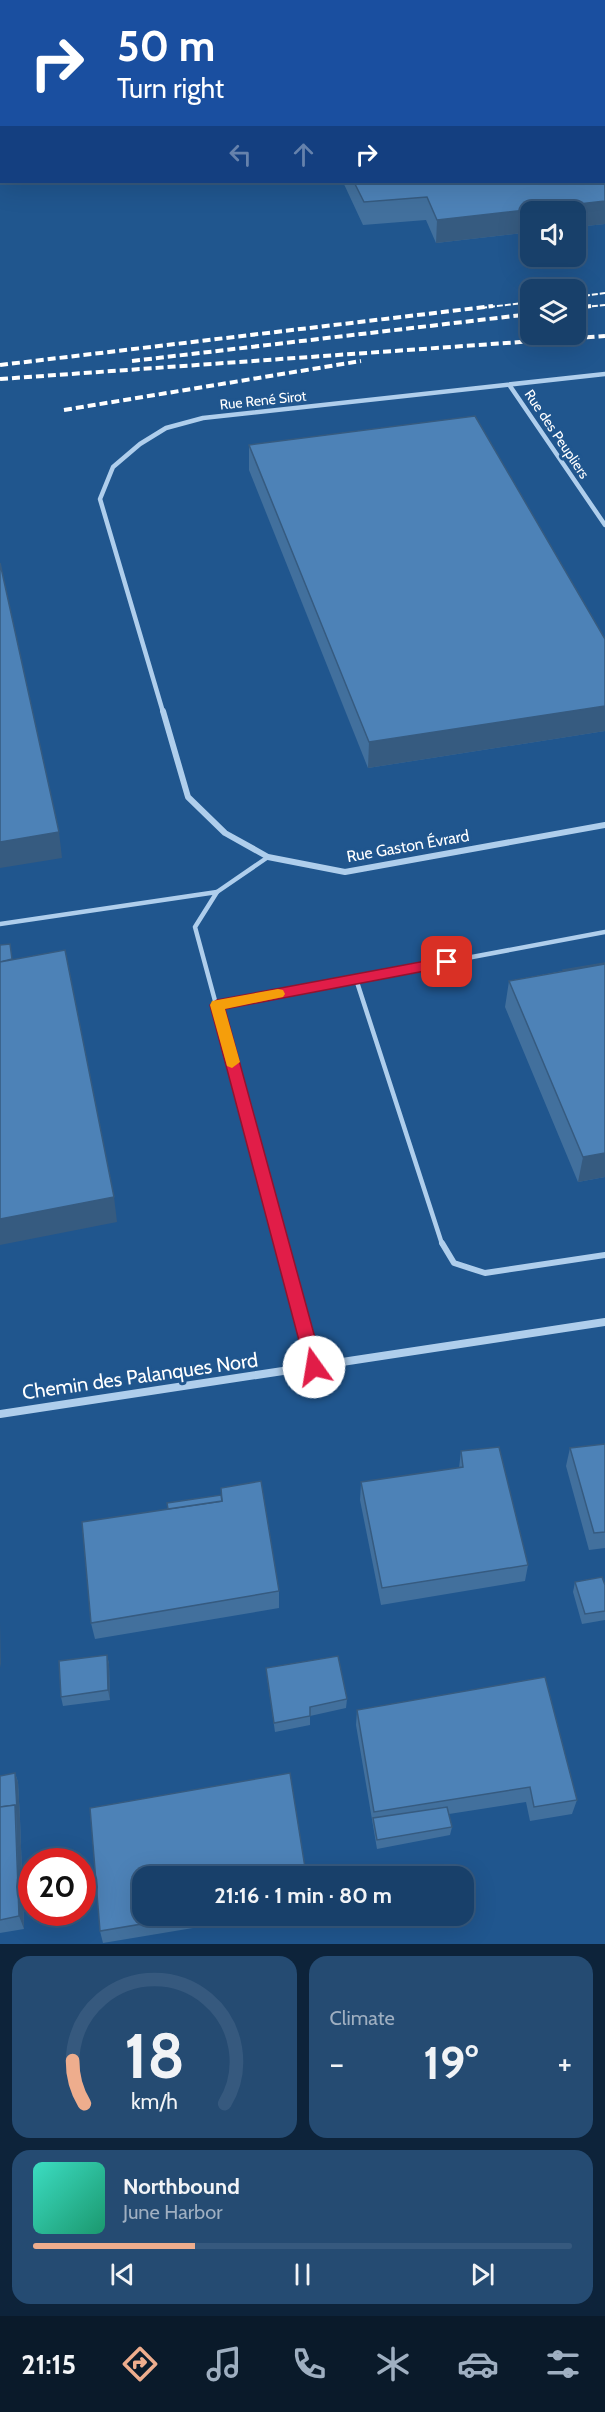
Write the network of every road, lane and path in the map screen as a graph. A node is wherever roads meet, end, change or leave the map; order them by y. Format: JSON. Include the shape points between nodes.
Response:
{"nodes":[{"id":1,"x":605,"y":374,"type":"edge"},
{"id":2,"x":510,"y":386,"type":"junction"},
{"id":3,"x":605,"y":525,"type":"edge"},
{"id":4,"x":140,"y":635,"type":"joint"},
{"id":5,"x":605,"y":825,"type":"edge"},
{"id":6,"x":268,"y":857,"type":"junction"},
{"id":7,"x":217,"y":892,"type":"junction"},
{"id":8,"x":0,"y":924,"type":"edge"},
{"id":9,"x":605,"y":932,"type":"edge"},
{"id":10,"x":356,"y":979,"type":"junction"},
{"id":11,"x":217,"y":1005,"type":"junction"},
{"id":12,"x":605,"y":1256,"type":"edge"},
{"id":13,"x":605,"y":1322,"type":"edge"},
{"id":14,"x":314,"y":1367,"type":"junction"},
{"id":15,"x":0,"y":1414,"type":"edge"}],
"edges":[{"from":1,"to":2,"type":"street","name":"Rue René Sirot"},
{"from":2,"to":3,"type":"street","name":"Rue des Peupliers"},
{"from":2,"to":4,"type":"street","name":"Rue René Sirot","via":[[203,418],[166,428],[140,444],[113,467],[100,499]]},
{"from":4,"to":6,"type":"street","name":"Rue Gaston Évrard","via":[[189,797],[225,833]]},
{"from":5,"to":6,"type":"street","name":"Rue Gaston Évrard","via":[[345,872]]},
{"from":6,"to":7,"type":"lane"},
{"from":7,"to":8,"type":"lane"},
{"from":7,"to":11,"type":"lane","via":[[195,927]]},
{"from":9,"to":10,"type":"lane"},
{"from":10,"to":11,"type":"lane"},
{"from":10,"to":12,"type":"lane","via":[[442,1244],[454,1263],[485,1273]]},
{"from":11,"to":14,"type":"lane"},
{"from":13,"to":14,"type":"street","name":"Chemin des Palanques Nord"},
{"from":14,"to":15,"type":"street","name":"Chemin des Palanques Nord"}]}
